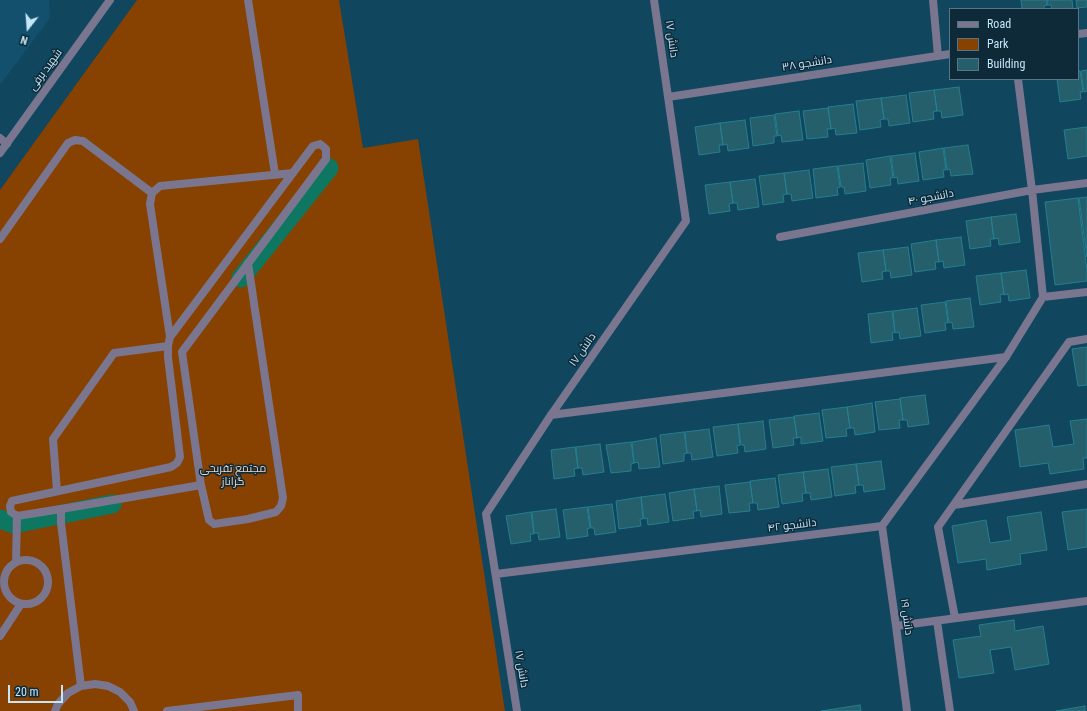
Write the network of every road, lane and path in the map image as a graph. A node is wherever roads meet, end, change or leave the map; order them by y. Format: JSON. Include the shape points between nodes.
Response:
{"nodes":[{"id":1,"x":110,"y":0,"type":"edge"},
{"id":2,"x":248,"y":0,"type":"edge"},
{"id":3,"x":654,"y":0,"type":"edge"},
{"id":4,"x":933,"y":0,"type":"edge"},
{"id":5,"x":949,"y":54,"type":"edge"},
{"id":6,"x":938,"y":56,"type":"junction"},
{"id":7,"x":1018,"y":80,"type":"edge"},
{"id":8,"x":668,"y":97,"type":"junction"},
{"id":9,"x":0,"y":138,"type":"edge"},
{"id":10,"x":7,"y":144,"type":"junction"},
{"id":11,"x":0,"y":153,"type":"edge"},
{"id":12,"x":293,"y":173,"type":"junction"},
{"id":13,"x":275,"y":174,"type":"junction"},
{"id":14,"x":1087,"y":183,"type":"edge"},
{"id":15,"x":1032,"y":190,"type":"junction"},
{"id":16,"x":152,"y":193,"type":"junction"},
{"id":17,"x":780,"y":237,"type":"dead end"},
{"id":18,"x":0,"y":239,"type":"edge"},
{"id":19,"x":248,"y":263,"type":"junction"},
{"id":20,"x":1087,"y":292,"type":"edge"},
{"id":21,"x":1043,"y":297,"type":"junction"},
{"id":22,"x":1087,"y":339,"type":"edge"},
{"id":23,"x":169,"y":342,"type":"junction"},
{"id":24,"x":1006,"y":357,"type":"junction"},
{"id":25,"x":551,"y":415,"type":"junction"},
{"id":26,"x":1087,"y":484,"type":"edge"},
{"id":27,"x":201,"y":485,"type":"junction"},
{"id":28,"x":57,"y":491,"type":"junction"},
{"id":29,"x":954,"y":505,"type":"junction"},
{"id":30,"x":76,"y":507,"type":"junction"},
{"id":31,"x":17,"y":516,"type":"junction"},
{"id":32,"x":882,"y":526,"type":"junction"},
{"id":33,"x":16,"y":562,"type":"junction"},
{"id":34,"x":496,"y":574,"type":"junction"},
{"id":35,"x":1087,"y":601,"type":"edge"},
{"id":36,"x":21,"y":604,"type":"junction"},
{"id":37,"x":955,"y":618,"type":"junction"},
{"id":38,"x":936,"y":621,"type":"junction"},
{"id":39,"x":896,"y":626,"type":"junction"},
{"id":40,"x":0,"y":636,"type":"edge"},
{"id":41,"x":81,"y":686,"type":"junction"},
{"id":42,"x":55,"y":711,"type":"edge"},
{"id":43,"x":134,"y":711,"type":"edge"},
{"id":44,"x":166,"y":711,"type":"edge"},
{"id":45,"x":298,"y":711,"type":"edge"},
{"id":46,"x":517,"y":711,"type":"edge"},
{"id":47,"x":907,"y":711,"type":"edge"},
{"id":48,"x":950,"y":711,"type":"edge"}],
"edges":[{"from":1,"to":10,"type":"street","name":"شهید برفی"},
{"from":2,"to":13,"type":"street"},
{"from":3,"to":8,"type":"street","name":"دانش ۱۷"},
{"from":4,"to":6,"type":"street"},
{"from":5,"to":6,"type":"street","name":"دانشجو ۳۸"},
{"from":6,"to":8,"type":"street","name":"دانشجو ۳۸"},
{"from":7,"to":15,"type":"street"},
{"from":8,"to":25,"type":"street","name":"دانش ۱۷","via":[[686,221]]},
{"from":9,"to":10,"type":"street"},
{"from":10,"to":11,"type":"street","name":"شهید برفی"},
{"from":12,"to":13,"type":"street"},
{"from":12,"to":19,"type":"street","via":[[313,146],[320,144],[326,149],[326,159]]},
{"from":12,"to":23,"type":"street"},
{"from":13,"to":16,"type":"street","via":[[160,186]]},
{"from":14,"to":15,"type":"street","name":"دانشجو ۴۰"},
{"from":15,"to":17,"type":"street","name":"دانشجو ۴۰"},
{"from":15,"to":21,"type":"street"},
{"from":16,"to":18,"type":"street","via":[[83,142],[75,140],[68,143]]},
{"from":16,"to":23,"type":"street","via":[[150,204]]},
{"from":19,"to":27,"type":"street","via":[[182,352]]},
{"from":19,"to":27,"type":"street","via":[[283,498],[276,512],[214,524],[209,520]]},
{"from":20,"to":21,"type":"street"},
{"from":21,"to":24,"type":"street"},
{"from":22,"to":29,"type":"street","via":[[1069,342]]},
{"from":23,"to":28,"type":"street","via":[[114,353],[53,439]]},
{"from":23,"to":28,"type":"street","via":[[180,457],[177,463],[171,467]]},
{"from":24,"to":25,"type":"street"},
{"from":24,"to":32,"type":"street"},
{"from":25,"to":34,"type":"street","name":"دانش ۱۷","via":[[486,514]]},
{"from":26,"to":29,"type":"street"},
{"from":27,"to":30,"type":"street"},
{"from":28,"to":31,"type":"street","via":[[12,501],[11,512]]},
{"from":29,"to":37,"type":"street","via":[[938,527]]},
{"from":30,"to":31,"type":"street"},
{"from":30,"to":41,"type":"street","via":[[61,509]]},
{"from":31,"to":33,"type":"street"},
{"from":32,"to":34,"type":"street","name":"دانشجو ۴۲"},
{"from":32,"to":39,"type":"street","name":"دانش ۱۹"},
{"from":33,"to":36,"type":"street","via":[[6,571],[3,584],[9,597]]},
{"from":33,"to":36,"type":"street","via":[[31,560],[38,563],[47,576],[48,583],[46,591],[36,602]]},
{"from":34,"to":46,"type":"street","name":"دانش ۱۷"},
{"from":35,"to":37,"type":"street"},
{"from":36,"to":40,"type":"street"},
{"from":37,"to":38,"type":"street"},
{"from":38,"to":39,"type":"street"},
{"from":38,"to":48,"type":"street"},
{"from":39,"to":47,"type":"street","name":"دانش ۱۹"},
{"from":41,"to":42,"type":"street","via":[[68,693]]},
{"from":41,"to":43,"type":"street","via":[[108,686],[120,692],[130,702]]},
{"from":44,"to":45,"type":"street","via":[[298,695]]}]}
